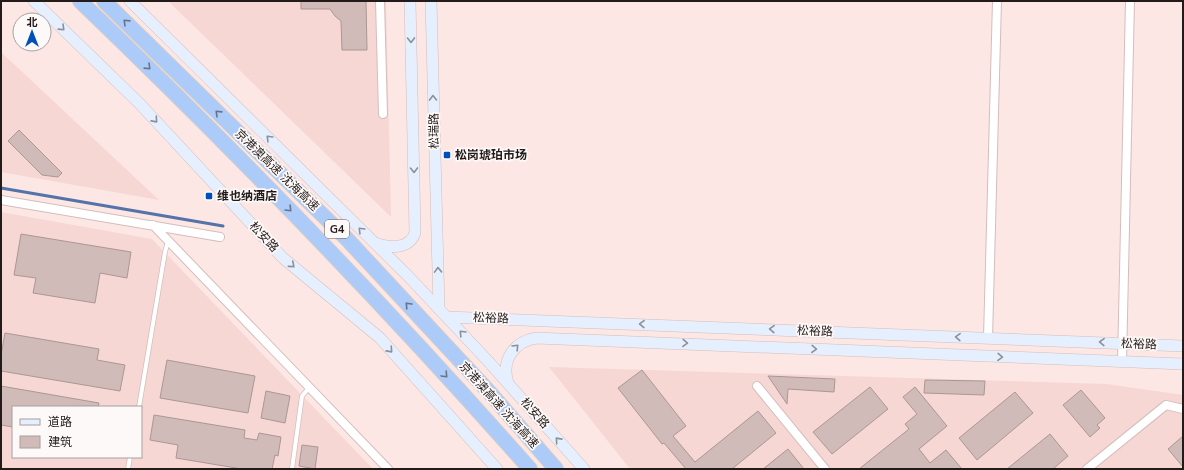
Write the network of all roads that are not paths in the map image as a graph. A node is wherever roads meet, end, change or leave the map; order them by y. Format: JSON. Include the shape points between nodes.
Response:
{"nodes":[{"id":1,"x":34,"y":1,"type":"edge"},
{"id":2,"x":80,"y":1,"type":"edge"},
{"id":3,"x":104,"y":1,"type":"edge"},
{"id":4,"x":130,"y":1,"type":"edge"},
{"id":5,"x":380,"y":1,"type":"edge"},
{"id":6,"x":410,"y":1,"type":"edge"},
{"id":7,"x":431,"y":1,"type":"edge"},
{"id":8,"x":997,"y":1,"type":"edge"},
{"id":9,"x":1130,"y":1,"type":"edge"},
{"id":10,"x":383,"y":114,"type":"dead end"},
{"id":11,"x":1,"y":200,"type":"edge"},
{"id":12,"x":153,"y":225,"type":"junction"},
{"id":13,"x":220,"y":237,"type":"dead end"},
{"id":14,"x":168,"y":241,"type":"junction"},
{"id":15,"x":375,"y":244,"type":"junction"},
{"id":16,"x":439,"y":309,"type":"junction"},
{"id":17,"x":447,"y":317,"type":"junction"},
{"id":18,"x":988,"y":338,"type":"junction"},
{"id":19,"x":1123,"y":343,"type":"junction"},
{"id":20,"x":1183,"y":346,"type":"edge"},
{"id":21,"x":1122,"y":362,"type":"junction"},
{"id":22,"x":1183,"y":364,"type":"edge"},
{"id":23,"x":508,"y":383,"type":"junction"},
{"id":24,"x":757,"y":386,"type":"dead end"},
{"id":25,"x":309,"y":388,"type":"junction"},
{"id":26,"x":139,"y":406,"type":"edge"},
{"id":27,"x":1183,"y":409,"type":"edge"},
{"id":28,"x":130,"y":458,"type":"edge"},
{"id":29,"x":128,"y":469,"type":"edge"},
{"id":30,"x":292,"y":469,"type":"edge"},
{"id":31,"x":388,"y":469,"type":"edge"},
{"id":32,"x":497,"y":469,"type":"edge"},
{"id":33,"x":530,"y":469,"type":"edge"},
{"id":34,"x":556,"y":469,"type":"edge"},
{"id":35,"x":584,"y":469,"type":"edge"},
{"id":36,"x":825,"y":469,"type":"edge"},
{"id":37,"x":1087,"y":469,"type":"edge"}],
"edges":[{"from":1,"to":32,"type":"street","name":"松安路","one_way":true,"via":[[140,104],[283,258],[380,338]]},
{"from":2,"to":33,"type":"highway","name":"京港澳高速 沈海高速","number":"G4","one_way":true,"via":[[311,231]]},
{"from":34,"to":3,"type":"highway","name":"京港澳高速 沈海高速","number":"G4","one_way":true,"via":[[491,394],[346,238]]},
{"from":15,"to":4,"type":"street","name":"松安路","one_way":true},
{"from":5,"to":10,"type":"street"},
{"from":6,"to":15,"type":"street","name":"松瑞路","one_way":true,"via":[[415,233],[411,241],[402,245]]},
{"from":16,"to":7,"type":"street","name":"松瑞路","one_way":true},
{"from":8,"to":18,"type":"street"},
{"from":9,"to":19,"type":"street"},
{"from":11,"to":12,"type":"street"},
{"from":12,"to":13,"type":"street"},
{"from":12,"to":14,"type":"street"},
{"from":14,"to":25,"type":"street"},
{"from":14,"to":26,"type":"lane"},
{"from":15,"to":16,"type":"street","name":"松安路"},
{"from":16,"to":17,"type":"street","name":"松安路"},
{"from":18,"to":17,"type":"street","name":"松裕路","one_way":true},
{"from":23,"to":17,"type":"street","name":"松安路","one_way":true},
{"from":19,"to":18,"type":"street","name":"松裕路","one_way":true},
{"from":19,"to":20,"type":"street","name":"松裕路"},
{"from":19,"to":21,"type":"street"},
{"from":21,"to":22,"type":"street","name":"松裕路"},
{"from":23,"to":21,"type":"street","name":"松裕路","one_way":true,"via":[[506,370],[513,349],[522,342],[536,338]]},
{"from":35,"to":23,"type":"street","name":"松安路","one_way":true},
{"from":24,"to":36,"type":"street"},
{"from":25,"to":30,"type":"lane","via":[[302,396]]},
{"from":25,"to":31,"type":"street"},
{"from":27,"to":37,"type":"street","via":[[1166,405]]},
{"from":28,"to":29,"type":"lane"}]}
